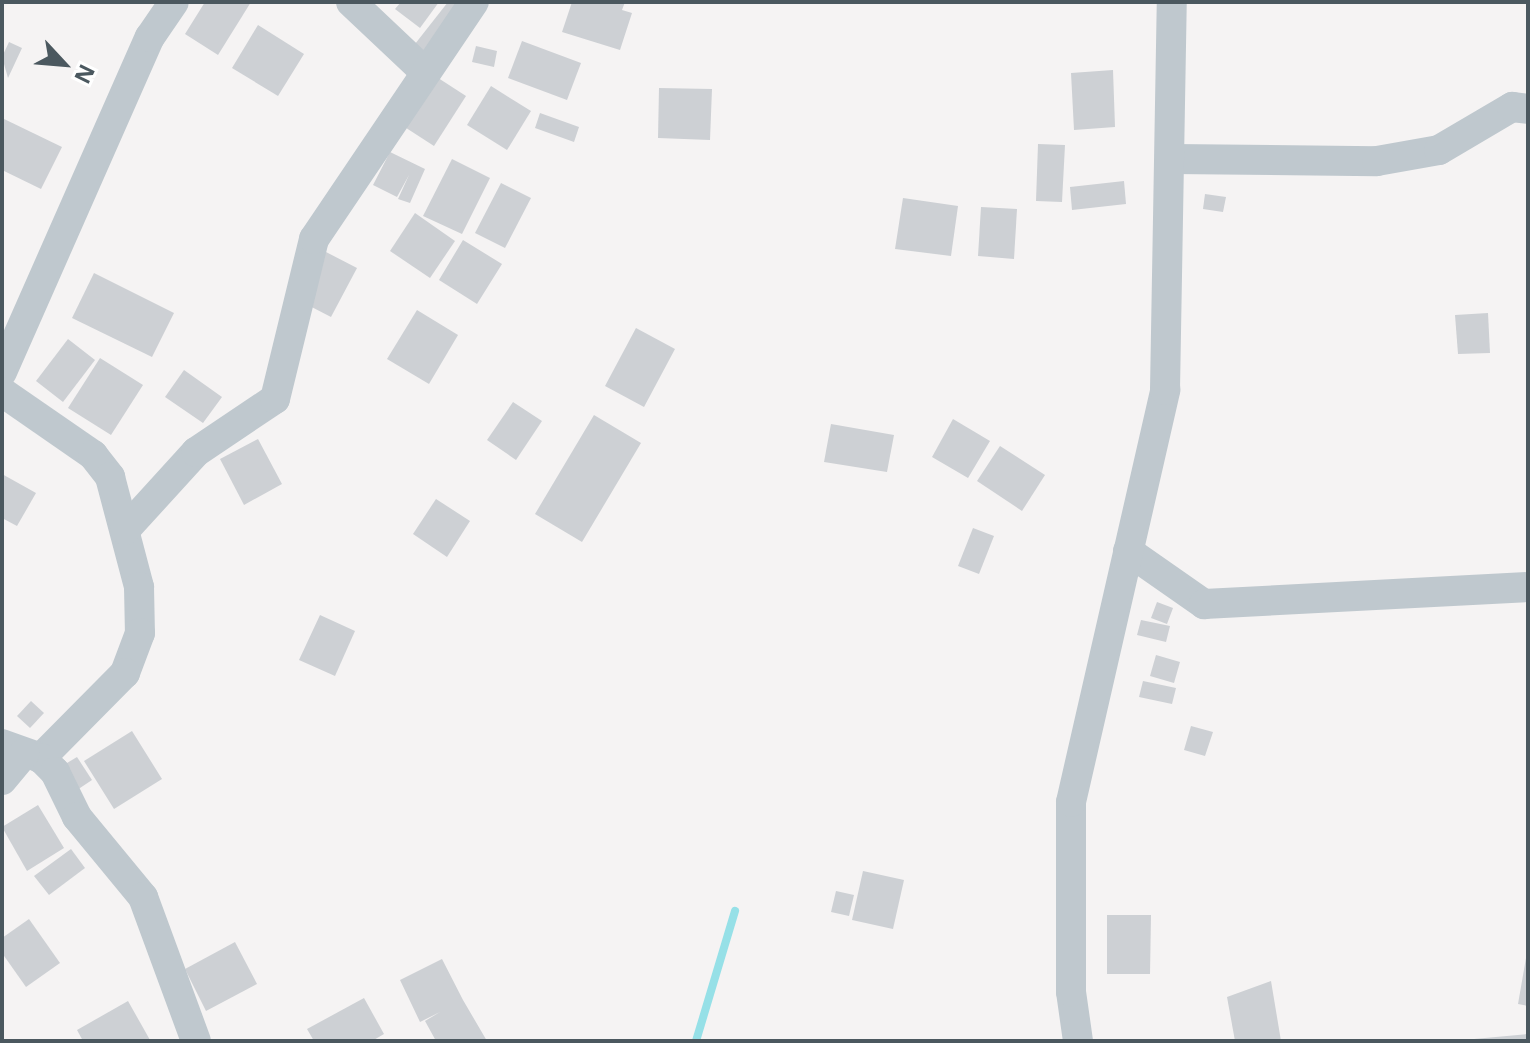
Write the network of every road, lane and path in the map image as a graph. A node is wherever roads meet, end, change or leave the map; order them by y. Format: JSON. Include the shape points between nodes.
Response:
{"nodes":[{"id":1,"x":174,"y":2,"type":"edge"},
{"id":2,"x":351,"y":2,"type":"edge"},
{"id":3,"x":474,"y":2,"type":"edge"},
{"id":4,"x":1172,"y":2,"type":"edge"},
{"id":5,"x":424,"y":71,"type":"junction"},
{"id":6,"x":1528,"y":109,"type":"edge"},
{"id":7,"x":1173,"y":159,"type":"junction"},
{"id":8,"x":2,"y":372,"type":"edge"},
{"id":9,"x":2,"y":392,"type":"edge"},
{"id":10,"x":125,"y":530,"type":"junction"},
{"id":11,"x":1128,"y":551,"type":"junction"},
{"id":12,"x":1528,"y":587,"type":"edge"},
{"id":13,"x":23,"y":752,"type":"edge"},
{"id":14,"x":2,"y":780,"type":"edge"},
{"id":15,"x":196,"y":1041,"type":"edge"},
{"id":16,"x":1078,"y":1041,"type":"edge"}],
"edges":[{"from":1,"to":8,"type":"street","via":[[150,37]]},
{"from":2,"to":5,"type":"street"},
{"from":3,"to":5,"type":"street"},
{"from":4,"to":7,"type":"street"},
{"from":5,"to":10,"type":"street","via":[[314,239],[275,399],[196,452]]},
{"from":6,"to":7,"type":"street","via":[[1512,107],[1439,150],[1377,161]]},
{"from":7,"to":11,"type":"street","via":[[1165,390]]},
{"from":9,"to":10,"type":"street","via":[[93,455],[110,477]]},
{"from":10,"to":13,"type":"street","via":[[139,587],[134,654],[112,691]]},
{"from":11,"to":12,"type":"street","via":[[1204,604]]},
{"from":11,"to":16,"type":"street","via":[[1071,802],[1071,992]]},
{"from":13,"to":14,"type":"street"},
{"from":13,"to":15,"type":"street","via":[[143,897]]}]}
